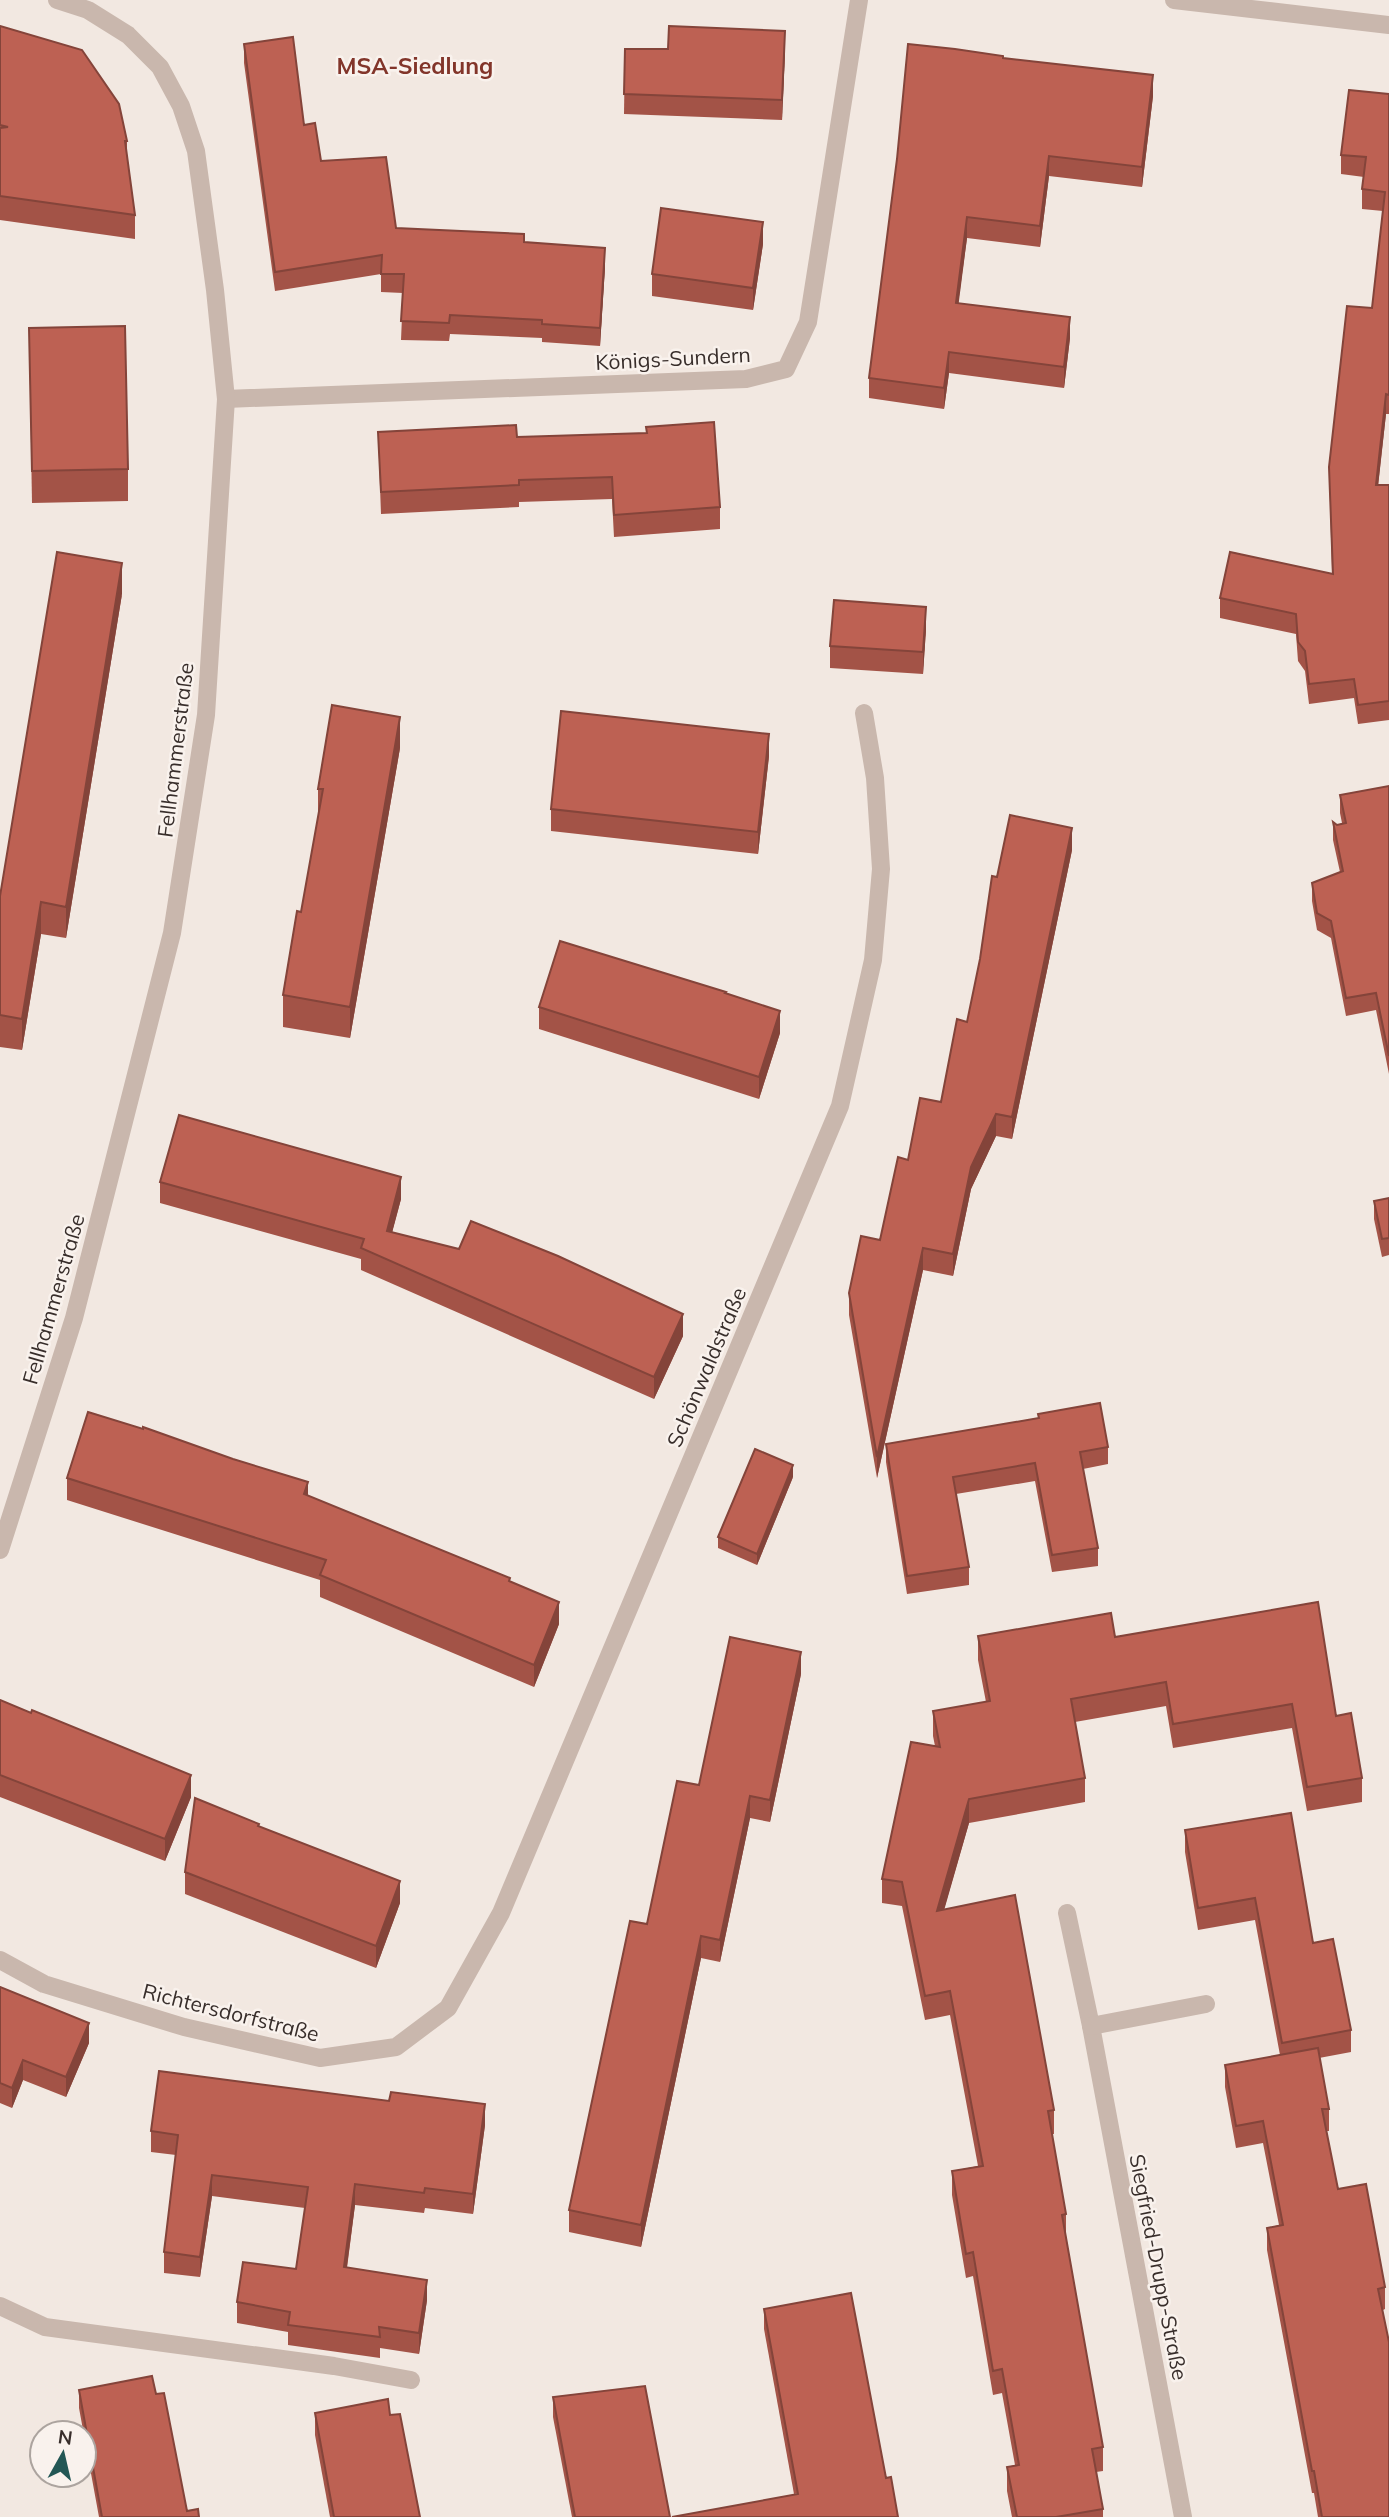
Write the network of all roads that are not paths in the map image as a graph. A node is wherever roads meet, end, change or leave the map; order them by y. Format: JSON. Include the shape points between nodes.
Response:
{"nodes":[{"id":1,"x":57,"y":0,"type":"edge"},
{"id":2,"x":859,"y":0,"type":"edge"},
{"id":3,"x":1174,"y":0,"type":"edge"},
{"id":4,"x":1389,"y":25,"type":"edge"},
{"id":5,"x":226,"y":399,"type":"junction"},
{"id":6,"x":864,"y":713,"type":"dead end"},
{"id":7,"x":0,"y":1550,"type":"edge"},
{"id":8,"x":1067,"y":1913,"type":"dead end"},
{"id":9,"x":0,"y":1960,"type":"edge"},
{"id":10,"x":1206,"y":2004,"type":"dead end"},
{"id":11,"x":448,"y":2008,"type":"joint"},
{"id":12,"x":1091,"y":2026,"type":"junction"},
{"id":13,"x":0,"y":2306,"type":"edge"},
{"id":14,"x":411,"y":2380,"type":"dead end"},
{"id":15,"x":1183,"y":2517,"type":"edge"}],
"edges":[{"from":1,"to":5,"type":"street","name":"Fellhammerstraße","via":[[88,10],[128,35],[160,66],[181,106],[196,151]]},
{"from":2,"to":5,"type":"street","name":"Königs-Sundern","via":[[808,322],[786,369],[746,380]]},
{"from":3,"to":4,"type":"street"},
{"from":5,"to":7,"type":"street","name":"Fellhammerstraße","via":[[206,715],[172,933],[74,1318]]},
{"from":6,"to":11,"type":"street","name":"Schönwaldstraße","via":[[875,778],[881,869],[873,960],[840,1106],[501,1913]]},
{"from":8,"to":12,"type":"street","name":"Siegfried-Drupp-Straße"},
{"from":9,"to":11,"type":"street","name":"Richtersdorfstraße","via":[[44,1984],[184,2027],[320,2058],[396,2047]]},
{"from":10,"to":12,"type":"street"},
{"from":12,"to":15,"type":"street","name":"Siegfried-Drupp-Straße"},
{"from":13,"to":14,"type":"street","via":[[45,2327]]}]}
